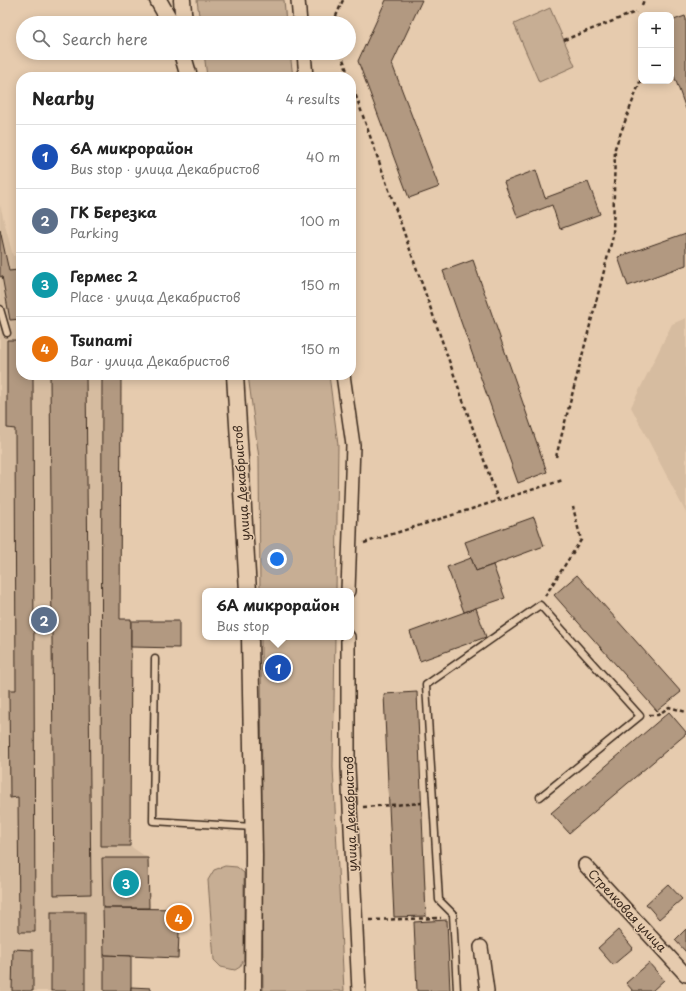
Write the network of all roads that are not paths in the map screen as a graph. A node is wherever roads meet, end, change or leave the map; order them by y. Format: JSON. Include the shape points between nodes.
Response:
{"nodes":[{"id":1,"x":158,"y":0,"type":"edge"},
{"id":2,"x":182,"y":0,"type":"edge"},
{"id":3,"x":298,"y":0,"type":"edge"},
{"id":4,"x":167,"y":16,"type":"edge"},
{"id":5,"x":183,"y":16,"type":"edge"},
{"id":6,"x":299,"y":16,"type":"edge"},
{"id":7,"x":184,"y":60,"type":"edge"},
{"id":8,"x":188,"y":60,"type":"edge"},
{"id":9,"x":305,"y":60,"type":"edge"},
{"id":10,"x":188,"y":72,"type":"edge"},
{"id":11,"x":189,"y":72,"type":"edge"},
{"id":12,"x":306,"y":72,"type":"edge"},
{"id":13,"x":0,"y":309,"type":"edge"},
{"id":14,"x":7,"y":333,"type":"dead end"},
{"id":15,"x":235,"y":380,"type":"edge"},
{"id":16,"x":344,"y":380,"type":"edge"},
{"id":17,"x":248,"y":588,"type":"edge"},
{"id":18,"x":348,"y":588,"type":"edge"},
{"id":19,"x":250,"y":640,"type":"edge"},
{"id":20,"x":348,"y":640,"type":"edge"},
{"id":21,"x":155,"y":659,"type":"dead end"},
{"id":22,"x":540,"y":797,"type":"dead end"},
{"id":23,"x":253,"y":827,"type":"junction"},
{"id":24,"x":585,"y":865,"type":"dead end"},
{"id":25,"x":481,"y":947,"type":"dead end"},
{"id":26,"x":686,"y":975,"type":"edge"},
{"id":27,"x":253,"y":991,"type":"edge"},
{"id":28,"x":359,"y":991,"type":"edge"},
{"id":29,"x":457,"y":991,"type":"edge"},
{"id":30,"x":488,"y":991,"type":"edge"}],
"edges":[{"from":1,"to":4,"type":"street"},
{"from":2,"to":5,"type":"street"},
{"from":3,"to":6,"type":"street"},
{"from":7,"to":10,"type":"street"},
{"from":8,"to":11,"type":"street"},
{"from":9,"to":12,"type":"street"},
{"from":13,"to":14,"type":"lane"},
{"from":15,"to":17,"type":"street","name":"улица Декабристов"},
{"from":16,"to":18,"type":"street","via":[[353,445]]},
{"from":19,"to":23,"type":"street"},
{"from":20,"to":28,"type":"street","name":"улица Декабристов","via":[[348,767]]},
{"from":21,"to":23,"type":"lane","via":[[153,821]]},
{"from":22,"to":29,"type":"lane","via":[[640,716],[540,605],[426,685],[439,900],[453,914]]},
{"from":23,"to":27,"type":"street"},
{"from":24,"to":26,"type":"street","name":"Стрелковая улица"},
{"from":25,"to":30,"type":"street"}]}
